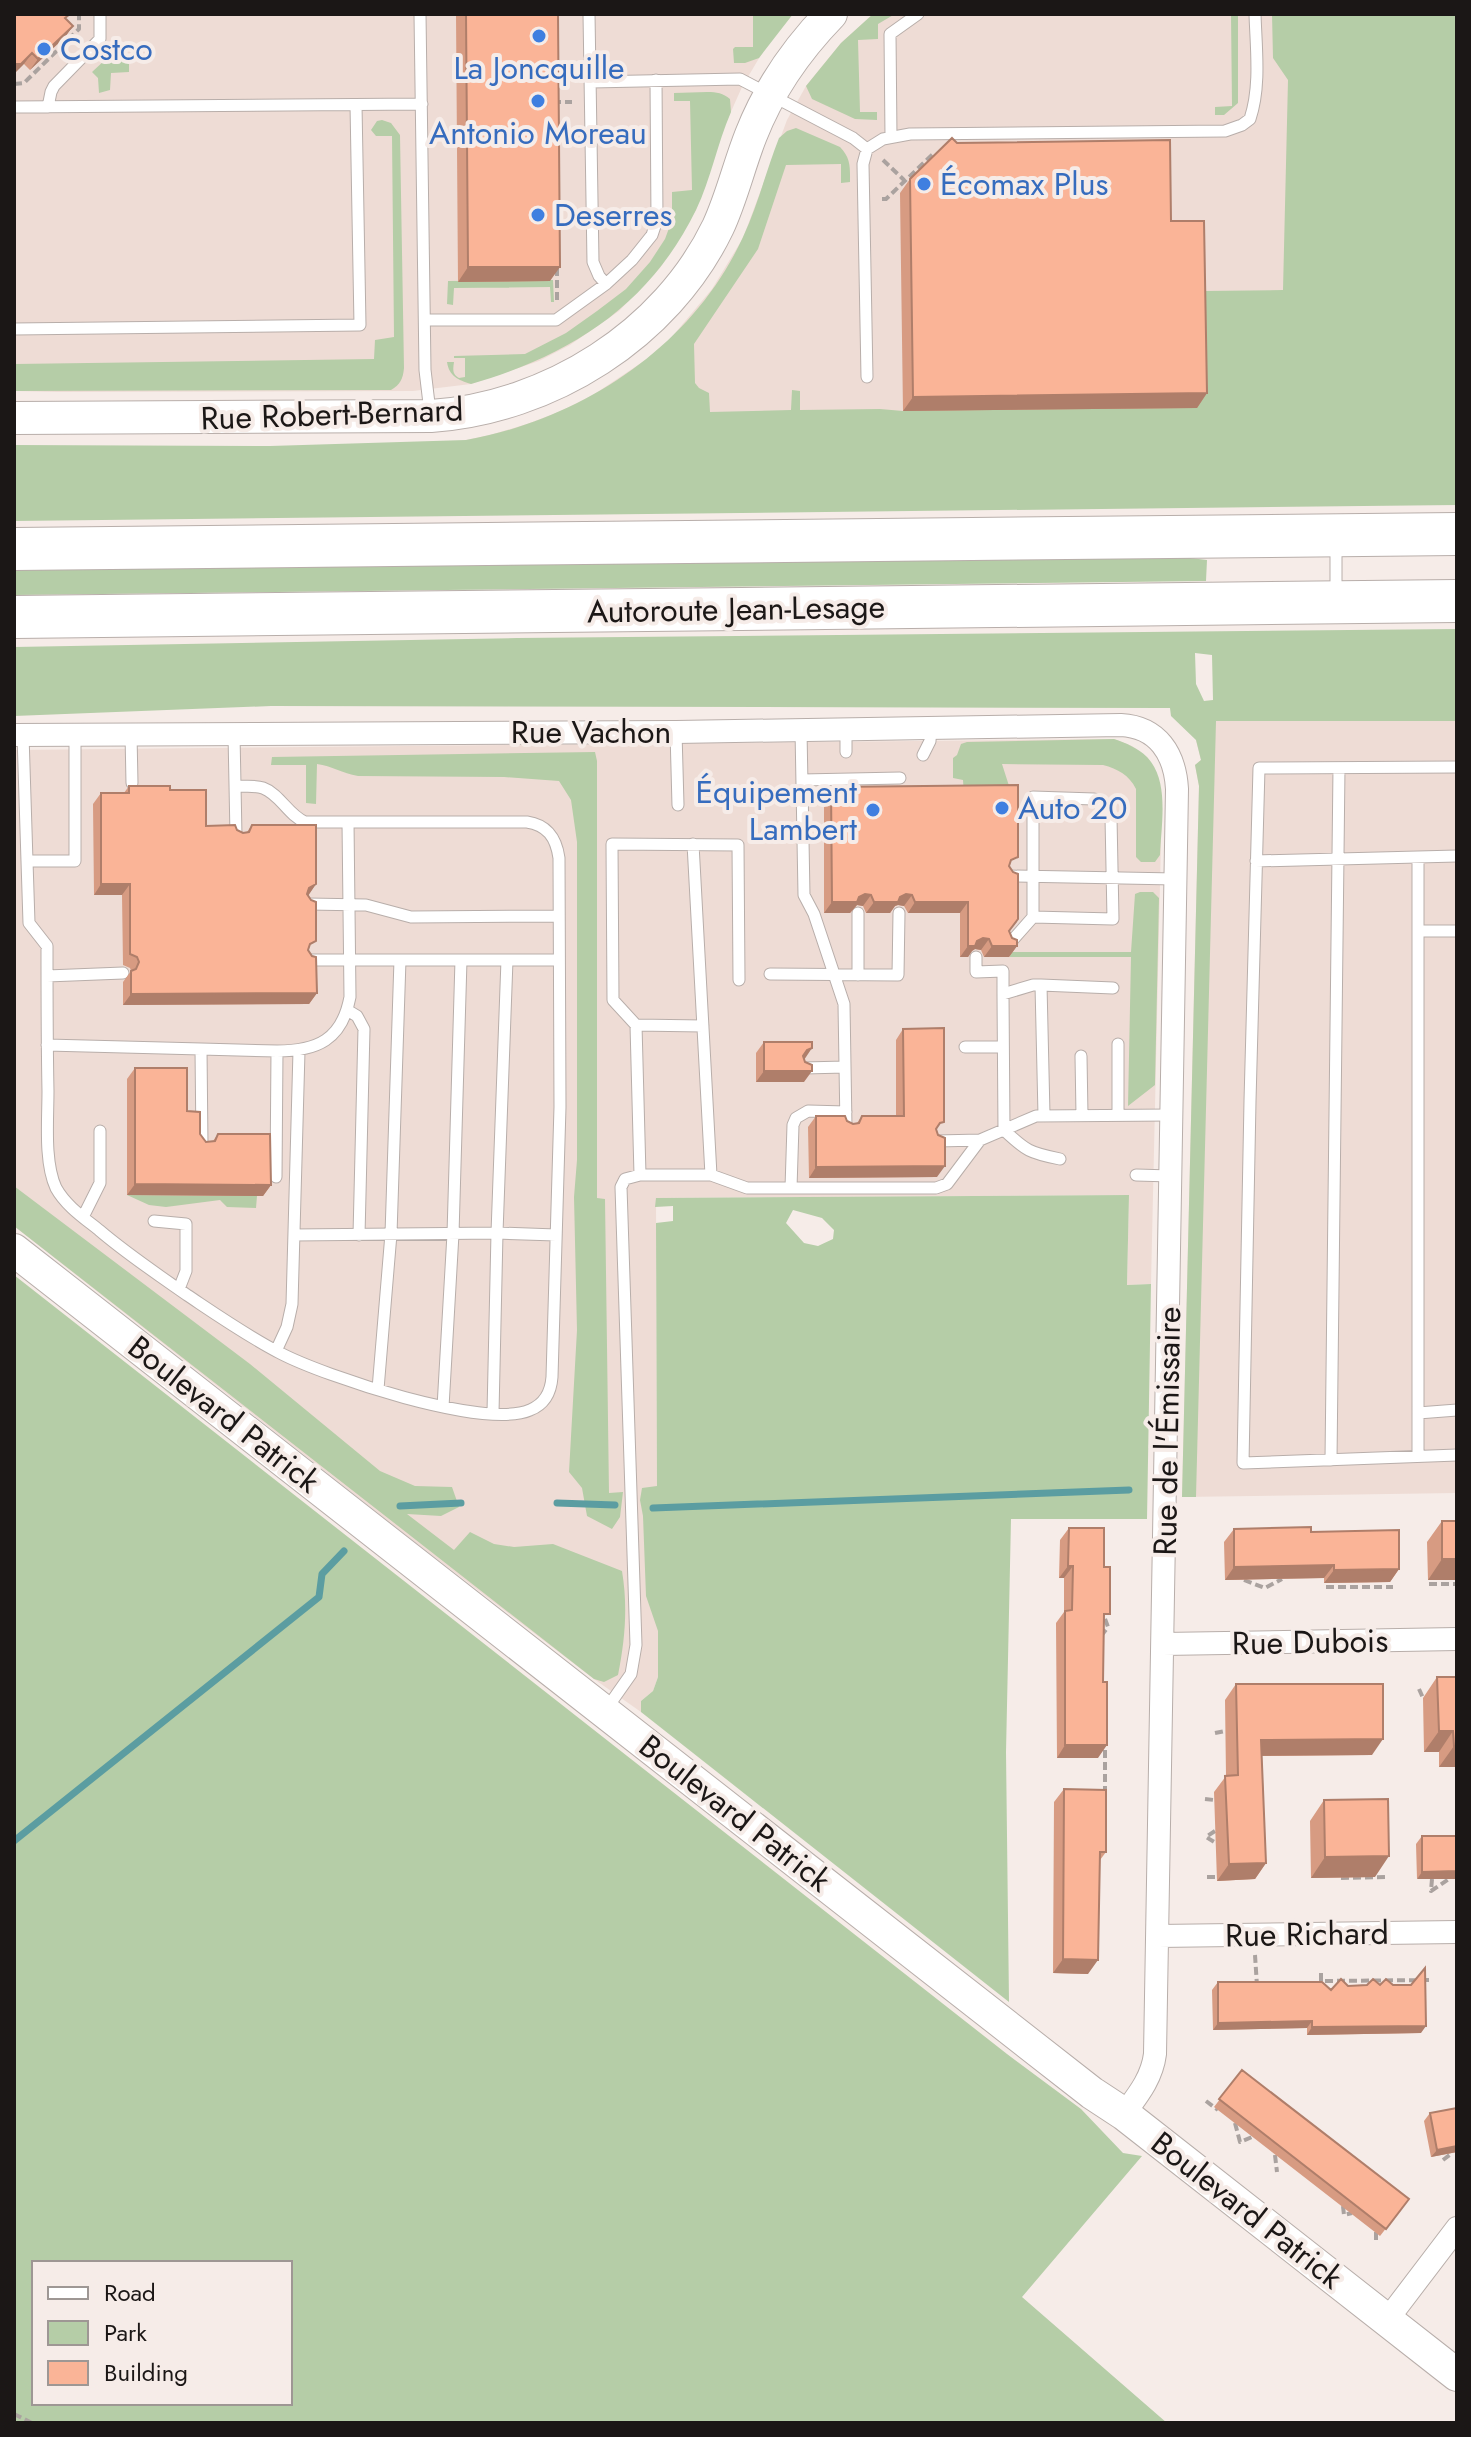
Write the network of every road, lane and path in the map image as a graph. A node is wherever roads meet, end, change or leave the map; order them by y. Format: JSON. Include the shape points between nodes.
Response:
{"nodes":[{"id":1,"x":79,"y":14,"type":"edge"},
{"id":2,"x":100,"y":14,"type":"edge"},
{"id":3,"x":420,"y":14,"type":"edge"},
{"id":4,"x":589,"y":14,"type":"edge"},
{"id":5,"x":831,"y":14,"type":"edge"},
{"id":6,"x":918,"y":14,"type":"edge"},
{"id":7,"x":1255,"y":14,"type":"edge"},
{"id":8,"x":656,"y":80,"type":"junction"},
{"id":9,"x":591,"y":82,"type":"junction"},
{"id":10,"x":14,"y":84,"type":"edge"},
{"id":11,"x":556,"y":89,"type":"edge"},
{"id":12,"x":770,"y":94,"type":"junction"},
{"id":13,"x":548,"y":102,"type":"edge"},
{"id":14,"x":556,"y":102,"type":"junction"},
{"id":15,"x":578,"y":102,"type":"dead end"},
{"id":16,"x":422,"y":104,"type":"junction"},
{"id":17,"x":356,"y":105,"type":"junction"},
{"id":18,"x":14,"y":107,"type":"edge"},
{"id":19,"x":48,"y":107,"type":"junction"},
{"id":20,"x":556,"y":116,"type":"edge"},
{"id":21,"x":891,"y":137,"type":"junction"},
{"id":22,"x":867,"y":149,"type":"junction"},
{"id":23,"x":942,"y":152,"type":"edge"},
{"id":24,"x":880,"y":157,"type":"dead end"},
{"id":25,"x":904,"y":180,"type":"junction"},
{"id":26,"x":899,"y":185,"type":"dead end"},
{"id":27,"x":557,"y":260,"type":"edge"},
{"id":28,"x":606,"y":284,"type":"junction"},
{"id":29,"x":557,"y":304,"type":"dead end"},
{"id":30,"x":425,"y":320,"type":"junction"},
{"id":31,"x":14,"y":329,"type":"edge"},
{"id":32,"x":867,"y":377,"type":"dead end"},
{"id":33,"x":431,"y":416,"type":"junction"},
{"id":34,"x":14,"y":418,"type":"edge"},
{"id":35,"x":1457,"y":534,"type":"edge"},
{"id":36,"x":1336,"y":536,"type":"junction"},
{"id":37,"x":14,"y":549,"type":"edge"},
{"id":38,"x":1336,"y":601,"type":"junction"},
{"id":39,"x":1457,"y":601,"type":"edge"},
{"id":40,"x":14,"y":617,"type":"edge"},
{"id":41,"x":931,"y":727,"type":"junction"},
{"id":42,"x":846,"y":729,"type":"junction"},
{"id":43,"x":801,"y":730,"type":"junction"},
{"id":44,"x":676,"y":732,"type":"junction"},
{"id":45,"x":75,"y":734,"type":"junction"},
{"id":46,"x":131,"y":734,"type":"junction"},
{"id":47,"x":234,"y":734,"type":"junction"},
{"id":48,"x":18,"y":735,"type":"edge"},
{"id":49,"x":1163,"y":743,"type":"joint"},
{"id":50,"x":846,"y":752,"type":"dead end"},
{"id":51,"x":923,"y":755,"type":"dead end"},
{"id":52,"x":1457,"y":767,"type":"edge"},
{"id":53,"x":1339,"y":768,"type":"junction"},
{"id":54,"x":900,"y":778,"type":"dead end"},
{"id":55,"x":802,"y":780,"type":"junction"},
{"id":56,"x":132,"y":783,"type":"edge"},
{"id":57,"x":236,"y":786,"type":"junction"},
{"id":58,"x":678,"y":805,"type":"dead end"},
{"id":59,"x":348,"y":822,"type":"junction"},
{"id":60,"x":236,"y":836,"type":"edge"},
{"id":61,"x":693,"y":844,"type":"junction"},
{"id":62,"x":1457,"y":856,"type":"edge"},
{"id":63,"x":1418,"y":857,"type":"junction"},
{"id":64,"x":1337,"y":859,"type":"junction"},
{"id":65,"x":27,"y":861,"type":"junction"},
{"id":66,"x":1256,"y":861,"type":"junction"},
{"id":67,"x":1010,"y":876,"type":"edge"},
{"id":68,"x":1032,"y":877,"type":"junction"},
{"id":69,"x":1113,"y":878,"type":"junction"},
{"id":70,"x":1175,"y":879,"type":"junction"},
{"id":71,"x":349,"y":903,"type":"junction"},
{"id":72,"x":308,"y":904,"type":"edge"},
{"id":73,"x":858,"y":913,"type":"edge"},
{"id":74,"x":899,"y":913,"type":"edge"},
{"id":75,"x":559,"y":916,"type":"junction"},
{"id":76,"x":1033,"y":917,"type":"junction"},
{"id":77,"x":1418,"y":931,"type":"junction"},
{"id":78,"x":1457,"y":931,"type":"edge"},
{"id":79,"x":1010,"y":943,"type":"edge"},
{"id":80,"x":976,"y":957,"type":"edge"},
{"id":81,"x":309,"y":960,"type":"edge"},
{"id":82,"x":349,"y":960,"type":"junction"},
{"id":83,"x":400,"y":960,"type":"junction"},
{"id":84,"x":461,"y":960,"type":"junction"},
{"id":85,"x":507,"y":960,"type":"junction"},
{"id":86,"x":559,"y":960,"type":"junction"},
{"id":87,"x":123,"y":973,"type":"dead end"},
{"id":88,"x":770,"y":974,"type":"dead end"},
{"id":89,"x":834,"y":975,"type":"junction"},
{"id":90,"x":858,"y":975,"type":"junction"},
{"id":91,"x":47,"y":976,"type":"junction"},
{"id":92,"x":739,"y":980,"type":"dead end"},
{"id":93,"x":1041,"y":985,"type":"junction"},
{"id":94,"x":1113,"y":988,"type":"dead end"},
{"id":95,"x":1003,"y":994,"type":"junction"},
{"id":96,"x":347,"y":1010,"type":"junction"},
{"id":97,"x":636,"y":1025,"type":"junction"},
{"id":98,"x":703,"y":1026,"type":"junction"},
{"id":99,"x":1118,"y":1044,"type":"dead end"},
{"id":100,"x":47,"y":1045,"type":"junction"},
{"id":101,"x":965,"y":1047,"type":"dead end"},
{"id":102,"x":1003,"y":1047,"type":"junction"},
{"id":103,"x":201,"y":1049,"type":"junction"},
{"id":104,"x":277,"y":1051,"type":"junction"},
{"id":105,"x":299,"y":1051,"type":"junction"},
{"id":106,"x":1081,"y":1056,"type":"dead end"},
{"id":107,"x":845,"y":1067,"type":"junction"},
{"id":108,"x":804,"y":1068,"type":"edge"},
{"id":109,"x":846,"y":1112,"type":"junction"},
{"id":110,"x":1044,"y":1115,"type":"junction"},
{"id":111,"x":1082,"y":1115,"type":"junction"},
{"id":112,"x":1118,"y":1115,"type":"junction"},
{"id":113,"x":1172,"y":1115,"type":"junction"},
{"id":114,"x":846,"y":1127,"type":"edge"},
{"id":115,"x":1004,"y":1130,"type":"junction"},
{"id":116,"x":100,"y":1131,"type":"dead end"},
{"id":117,"x":980,"y":1140,"type":"junction"},
{"id":118,"x":937,"y":1141,"type":"edge"},
{"id":119,"x":202,"y":1145,"type":"edge"},
{"id":120,"x":1060,"y":1159,"type":"dead end"},
{"id":121,"x":640,"y":1175,"type":"junction"},
{"id":122,"x":711,"y":1175,"type":"junction"},
{"id":123,"x":1136,"y":1175,"type":"dead end"},
{"id":124,"x":1171,"y":1176,"type":"junction"},
{"id":125,"x":276,"y":1177,"type":"dead end"},
{"id":126,"x":791,"y":1188,"type":"junction"},
{"id":127,"x":83,"y":1217,"type":"junction"},
{"id":128,"x":154,"y":1221,"type":"dead end"},
{"id":129,"x":497,"y":1233,"type":"junction"},
{"id":130,"x":391,"y":1234,"type":"junction"},
{"id":131,"x":453,"y":1234,"type":"junction"},
{"id":132,"x":294,"y":1235,"type":"junction"},
{"id":133,"x":359,"y":1235,"type":"junction"},
{"id":134,"x":556,"y":1235,"type":"junction"},
{"id":135,"x":14,"y":1250,"type":"edge"},
{"id":136,"x":179,"y":1289,"type":"junction"},
{"id":137,"x":276,"y":1351,"type":"junction"},
{"id":138,"x":378,"y":1389,"type":"junction"},
{"id":139,"x":443,"y":1407,"type":"junction"},
{"id":140,"x":1457,"y":1410,"type":"edge"},
{"id":141,"x":493,"y":1413,"type":"junction"},
{"id":142,"x":1418,"y":1413,"type":"junction"},
{"id":143,"x":1457,"y":1455,"type":"edge"},
{"id":144,"x":1418,"y":1456,"type":"junction"},
{"id":145,"x":1331,"y":1460,"type":"junction"},
{"id":146,"x":1282,"y":1579,"type":"edge"},
{"id":147,"x":1244,"y":1580,"type":"edge"},
{"id":148,"x":1429,"y":1584,"type":"dead end"},
{"id":149,"x":1457,"y":1584,"type":"edge"},
{"id":150,"x":1326,"y":1587,"type":"edge"},
{"id":151,"x":1393,"y":1587,"type":"edge"},
{"id":152,"x":1101,"y":1609,"type":"edge"},
{"id":153,"x":1457,"y":1639,"type":"edge"},
{"id":154,"x":1095,"y":1643,"type":"edge"},
{"id":155,"x":1163,"y":1644,"type":"junction"},
{"id":156,"x":1419,"y":1689,"type":"dead end"},
{"id":157,"x":1428,"y":1698,"type":"dead end"},
{"id":158,"x":605,"y":1712,"type":"junction"},
{"id":159,"x":1225,"y":1731,"type":"dead end"},
{"id":160,"x":1215,"y":1733,"type":"dead end"},
{"id":161,"x":1105,"y":1740,"type":"edge"},
{"id":162,"x":1205,"y":1799,"type":"dead end"},
{"id":163,"x":1214,"y":1800,"type":"dead end"},
{"id":164,"x":1105,"y":1807,"type":"edge"},
{"id":165,"x":1215,"y":1831,"type":"dead end"},
{"id":166,"x":1216,"y":1843,"type":"dead end"},
{"id":167,"x":1207,"y":1877,"type":"dead end"},
{"id":168,"x":1217,"y":1877,"type":"dead end"},
{"id":169,"x":1387,"y":1877,"type":"edge"},
{"id":170,"x":1341,"y":1878,"type":"edge"},
{"id":171,"x":1432,"y":1879,"type":"edge"},
{"id":172,"x":1449,"y":1879,"type":"edge"},
{"id":173,"x":1457,"y":1932,"type":"edge"},
{"id":174,"x":1254,"y":1934,"type":"junction"},
{"id":175,"x":1158,"y":1936,"type":"junction"},
{"id":176,"x":1321,"y":1973,"type":"dead end"},
{"id":177,"x":1356,"y":1973,"type":"dead end"},
{"id":178,"x":1399,"y":1973,"type":"dead end"},
{"id":179,"x":1398,"y":1980,"type":"junction"},
{"id":180,"x":1432,"y":1980,"type":"dead end"},
{"id":181,"x":1325,"y":1981,"type":"junction"},
{"id":182,"x":1354,"y":1981,"type":"junction"},
{"id":183,"x":1244,"y":1984,"type":"edge"},
{"id":184,"x":1353,"y":1992,"type":"edge"},
{"id":185,"x":1396,"y":1992,"type":"edge"},
{"id":186,"x":1326,"y":1993,"type":"edge"},
{"id":187,"x":1206,"y":2101,"type":"dead end"},
{"id":188,"x":1218,"y":2110,"type":"edge"},
{"id":189,"x":1124,"y":2114,"type":"junction"},
{"id":190,"x":1235,"y":2123,"type":"edge"},
{"id":191,"x":1252,"y":2137,"type":"edge"},
{"id":192,"x":1451,"y":2154,"type":"edge"},
{"id":193,"x":1275,"y":2155,"type":"edge"},
{"id":194,"x":1443,"y":2160,"type":"edge"},
{"id":195,"x":1277,"y":2172,"type":"dead end"},
{"id":196,"x":1343,"y":2206,"type":"edge"},
{"id":197,"x":1352,"y":2213,"type":"edge"},
{"id":198,"x":1457,"y":2228,"type":"edge"},
{"id":199,"x":1376,"y":2232,"type":"edge"},
{"id":200,"x":1376,"y":2241,"type":"dead end"},
{"id":201,"x":1387,"y":2320,"type":"junction"},
{"id":202,"x":1457,"y":2375,"type":"edge"},
{"id":203,"x":14,"y":2414,"type":"edge"},
{"id":204,"x":32,"y":2423,"type":"edge"},
{"id":205,"x":477,"y":2423,"type":"edge"},
{"id":206,"x":501,"y":2423,"type":"edge"}],
"edges":[{"from":1,"to":10,"type":"path","via":[[79,29],[60,51],[49,55],[24,83]]},
{"from":2,"to":19,"type":"lane","via":[[100,39],[54,86]]},
{"from":3,"to":16,"type":"lane"},
{"from":4,"to":9,"type":"lane"},
{"from":5,"to":12,"type":"street","name":"Rue Robert-Bernard"},
{"from":6,"to":21,"type":"lane","via":[[890,34]]},
{"from":7,"to":21,"type":"lane","via":[[1253,108],[1250,119],[1234,129]]},
{"from":8,"to":9,"type":"lane"},
{"from":8,"to":12,"type":"lane","via":[[740,79]]},
{"from":8,"to":28,"type":"lane","via":[[656,228]]},
{"from":9,"to":28,"type":"lane","via":[[593,262]]},
{"from":11,"to":14,"type":"path"},
{"from":12,"to":22,"type":"lane"},
{"from":12,"to":33,"type":"street","name":"Rue Robert-Bernard","via":[[708,247],[649,320],[613,349],[545,388],[485,408]]},
{"from":13,"to":14,"type":"path"},
{"from":14,"to":15,"type":"path"},
{"from":14,"to":20,"type":"path"},
{"from":16,"to":17,"type":"lane"},
{"from":16,"to":30,"type":"lane"},
{"from":17,"to":19,"type":"lane"},
{"from":17,"to":31,"type":"lane","via":[[360,325]]},
{"from":18,"to":19,"type":"lane"},
{"from":21,"to":22,"type":"lane"},
{"from":22,"to":32,"type":"lane"},
{"from":23,"to":25,"type":"path","via":[[931,153]]},
{"from":24,"to":25,"type":"path"},
{"from":25,"to":26,"type":"path"},
{"from":27,"to":29,"type":"path"},
{"from":28,"to":30,"type":"lane","via":[[551,321]]},
{"from":30,"to":33,"type":"lane"},
{"from":33,"to":34,"type":"street","name":"Rue Robert-Bernard"},
{"from":35,"to":36,"type":"highway","name":"Autoroute Jean-Lesage"},
{"from":36,"to":37,"type":"highway","name":"Autoroute Jean-Lesage"},
{"from":36,"to":38,"type":"lane"},
{"from":38,"to":39,"type":"highway","name":"Autoroute Jean-Lesage"},
{"from":38,"to":40,"type":"highway","name":"Autoroute Jean-Lesage"},
{"from":41,"to":42,"type":"street","name":"Rue Vachon"},
{"from":41,"to":49,"type":"street","name":"Rue Vachon","via":[[1128,725]]},
{"from":41,"to":51,"type":"lane"},
{"from":42,"to":43,"type":"street","name":"Rue Vachon"},
{"from":42,"to":50,"type":"lane"},
{"from":43,"to":44,"type":"street","name":"Rue Vachon"},
{"from":43,"to":55,"type":"lane"},
{"from":44,"to":47,"type":"street","name":"Rue Vachon"},
{"from":44,"to":58,"type":"lane"},
{"from":45,"to":46,"type":"street","name":"Rue Vachon"},
{"from":45,"to":48,"type":"street","name":"Rue Vachon"},
{"from":45,"to":65,"type":"lane","via":[[75,861]]},
{"from":46,"to":47,"type":"street","name":"Rue Vachon"},
{"from":46,"to":56,"type":"lane"},
{"from":47,"to":57,"type":"lane"},
{"from":48,"to":65,"type":"lane"},
{"from":49,"to":70,"type":"street","name":"Rue de l'Émissaire","via":[[1176,780]]},
{"from":52,"to":53,"type":"lane"},
{"from":53,"to":64,"type":"lane"},
{"from":53,"to":66,"type":"lane","via":[[1259,768]]},
{"from":54,"to":55,"type":"lane"},
{"from":55,"to":89,"type":"lane","via":[[804,895]]},
{"from":57,"to":59,"type":"lane","via":[[269,791],[305,822]]},
{"from":57,"to":60,"type":"lane"},
{"from":59,"to":71,"type":"lane"},
{"from":59,"to":75,"type":"lane","via":[[538,824],[557,847]]},
{"from":61,"to":92,"type":"lane","via":[[738,845]]},
{"from":61,"to":97,"type":"lane","via":[[612,844],[613,1000]]},
{"from":61,"to":98,"type":"lane"},
{"from":62,"to":63,"type":"lane"},
{"from":63,"to":64,"type":"lane"},
{"from":63,"to":77,"type":"lane"},
{"from":64,"to":66,"type":"lane"},
{"from":64,"to":145,"type":"lane"},
{"from":65,"to":91,"type":"lane","via":[[29,923],[47,946]]},
{"from":66,"to":145,"type":"lane","via":[[1243,1463]]},
{"from":67,"to":68,"type":"lane"},
{"from":68,"to":69,"type":"lane"},
{"from":68,"to":69,"type":"lane","via":[[1033,797],[1094,799],[1111,817]]},
{"from":68,"to":76,"type":"lane"},
{"from":69,"to":70,"type":"lane"},
{"from":69,"to":76,"type":"lane","via":[[1113,919]]},
{"from":70,"to":113,"type":"street","name":"Rue de l'Émissaire"},
{"from":71,"to":72,"type":"lane"},
{"from":71,"to":75,"type":"lane","via":[[411,917]]},
{"from":71,"to":82,"type":"lane"},
{"from":73,"to":90,"type":"lane"},
{"from":74,"to":90,"type":"lane","via":[[898,975]]},
{"from":75,"to":86,"type":"lane"},
{"from":76,"to":79,"type":"lane"},
{"from":77,"to":78,"type":"lane"},
{"from":77,"to":142,"type":"lane"},
{"from":80,"to":95,"type":"lane","via":[[976,972],[1003,971]]},
{"from":81,"to":82,"type":"lane"},
{"from":82,"to":83,"type":"lane"},
{"from":82,"to":96,"type":"lane"},
{"from":83,"to":84,"type":"lane"},
{"from":83,"to":130,"type":"lane"},
{"from":84,"to":85,"type":"lane"},
{"from":84,"to":131,"type":"lane"},
{"from":85,"to":86,"type":"lane"},
{"from":85,"to":129,"type":"lane"},
{"from":86,"to":134,"type":"lane"},
{"from":87,"to":91,"type":"lane"},
{"from":88,"to":89,"type":"lane"},
{"from":89,"to":90,"type":"lane"},
{"from":89,"to":107,"type":"lane","via":[[844,1004]]},
{"from":91,"to":100,"type":"lane"},
{"from":93,"to":94,"type":"lane"},
{"from":93,"to":95,"type":"lane"},
{"from":93,"to":110,"type":"lane"},
{"from":95,"to":102,"type":"lane"},
{"from":96,"to":105,"type":"lane","via":[[325,1041]]},
{"from":96,"to":133,"type":"lane","via":[[364,1029]]},
{"from":97,"to":98,"type":"lane"},
{"from":97,"to":121,"type":"lane"},
{"from":98,"to":122,"type":"lane"},
{"from":99,"to":112,"type":"lane"},
{"from":100,"to":103,"type":"lane"},
{"from":100,"to":127,"type":"lane","via":[[52,1175],[61,1195]]},
{"from":101,"to":102,"type":"lane"},
{"from":102,"to":115,"type":"lane"},
{"from":103,"to":104,"type":"lane"},
{"from":103,"to":119,"type":"lane"},
{"from":104,"to":105,"type":"lane"},
{"from":104,"to":125,"type":"lane"},
{"from":105,"to":132,"type":"lane"},
{"from":106,"to":111,"type":"lane"},
{"from":107,"to":108,"type":"lane"},
{"from":107,"to":109,"type":"lane"},
{"from":109,"to":114,"type":"lane"},
{"from":109,"to":126,"type":"lane","via":[[808,1111],[796,1118]]},
{"from":110,"to":111,"type":"lane"},
{"from":110,"to":115,"type":"lane"},
{"from":111,"to":112,"type":"lane"},
{"from":112,"to":113,"type":"lane"},
{"from":113,"to":124,"type":"street","name":"Rue de l'Émissaire"},
{"from":115,"to":117,"type":"lane"},
{"from":115,"to":120,"type":"lane","via":[[1025,1150]]},
{"from":116,"to":127,"type":"lane","via":[[100,1183]]},
{"from":117,"to":118,"type":"lane"},
{"from":117,"to":126,"type":"lane","via":[[947,1184],[936,1188]]},
{"from":121,"to":122,"type":"lane"},
{"from":121,"to":158,"type":"lane","via":[[625,1179],[621,1187],[636,1645],[631,1674]]},
{"from":122,"to":126,"type":"lane","via":[[747,1188]]},
{"from":123,"to":124,"type":"lane"},
{"from":124,"to":155,"type":"street","name":"Rue de l'Émissaire"},
{"from":127,"to":136,"type":"lane"},
{"from":128,"to":136,"type":"lane","via":[[186,1224],[186,1271]]},
{"from":129,"to":131,"type":"lane"},
{"from":129,"to":134,"type":"lane"},
{"from":129,"to":141,"type":"lane"},
{"from":130,"to":131,"type":"lane"},
{"from":130,"to":133,"type":"lane"},
{"from":130,"to":138,"type":"lane"},
{"from":131,"to":139,"type":"lane"},
{"from":132,"to":133,"type":"lane"},
{"from":132,"to":137,"type":"lane","via":[[290,1316]]},
{"from":134,"to":141,"type":"lane","via":[[551,1388],[528,1412]]},
{"from":135,"to":158,"type":"street","name":"Boulevard Patrick"},
{"from":136,"to":137,"type":"lane"},
{"from":137,"to":138,"type":"lane"},
{"from":138,"to":139,"type":"lane"},
{"from":139,"to":141,"type":"lane"},
{"from":140,"to":142,"type":"lane"},
{"from":142,"to":144,"type":"lane"},
{"from":143,"to":144,"type":"lane"},
{"from":144,"to":145,"type":"lane"},
{"from":146,"to":147,"type":"path","via":[[1265,1588]]},
{"from":148,"to":149,"type":"path"},
{"from":150,"to":151,"type":"path"},
{"from":152,"to":154,"type":"path","via":[[1108,1627]]},
{"from":153,"to":155,"type":"street","name":"Rue Dubois"},
{"from":155,"to":175,"type":"street","name":"Rue de l'Émissaire"},
{"from":156,"to":157,"type":"path"},
{"from":158,"to":189,"type":"street","name":"Boulevard Patrick"},
{"from":159,"to":160,"type":"path"},
{"from":161,"to":164,"type":"path"},
{"from":162,"to":163,"type":"path"},
{"from":165,"to":166,"type":"path","via":[[1206,1837]]},
{"from":167,"to":168,"type":"path"},
{"from":169,"to":170,"type":"path"},
{"from":171,"to":172,"type":"path","via":[[1431,1891]]},
{"from":173,"to":174,"type":"street","name":"Rue Richard"},
{"from":174,"to":175,"type":"street","name":"Rue Richard"},
{"from":174,"to":183,"type":"path","via":[[1257,1986]]},
{"from":175,"to":189,"type":"street","name":"Rue de l'Émissaire","via":[[1154,2062]]},
{"from":176,"to":181,"type":"path"},
{"from":177,"to":182,"type":"path"},
{"from":178,"to":179,"type":"path"},
{"from":179,"to":180,"type":"path"},
{"from":179,"to":182,"type":"path"},
{"from":179,"to":185,"type":"path"},
{"from":181,"to":182,"type":"path"},
{"from":181,"to":186,"type":"path"},
{"from":182,"to":184,"type":"path"},
{"from":187,"to":188,"type":"path"},
{"from":189,"to":201,"type":"street","name":"Boulevard Patrick"},
{"from":190,"to":191,"type":"path","via":[[1240,2142]]},
{"from":192,"to":194,"type":"path"},
{"from":193,"to":195,"type":"path"},
{"from":196,"to":197,"type":"path","via":[[1344,2215]]},
{"from":198,"to":201,"type":"street"},
{"from":199,"to":200,"type":"path"},
{"from":201,"to":202,"type":"street","name":"Boulevard Patrick"},
{"from":203,"to":204,"type":"path"},
{"from":205,"to":206,"type":"path"}]}
